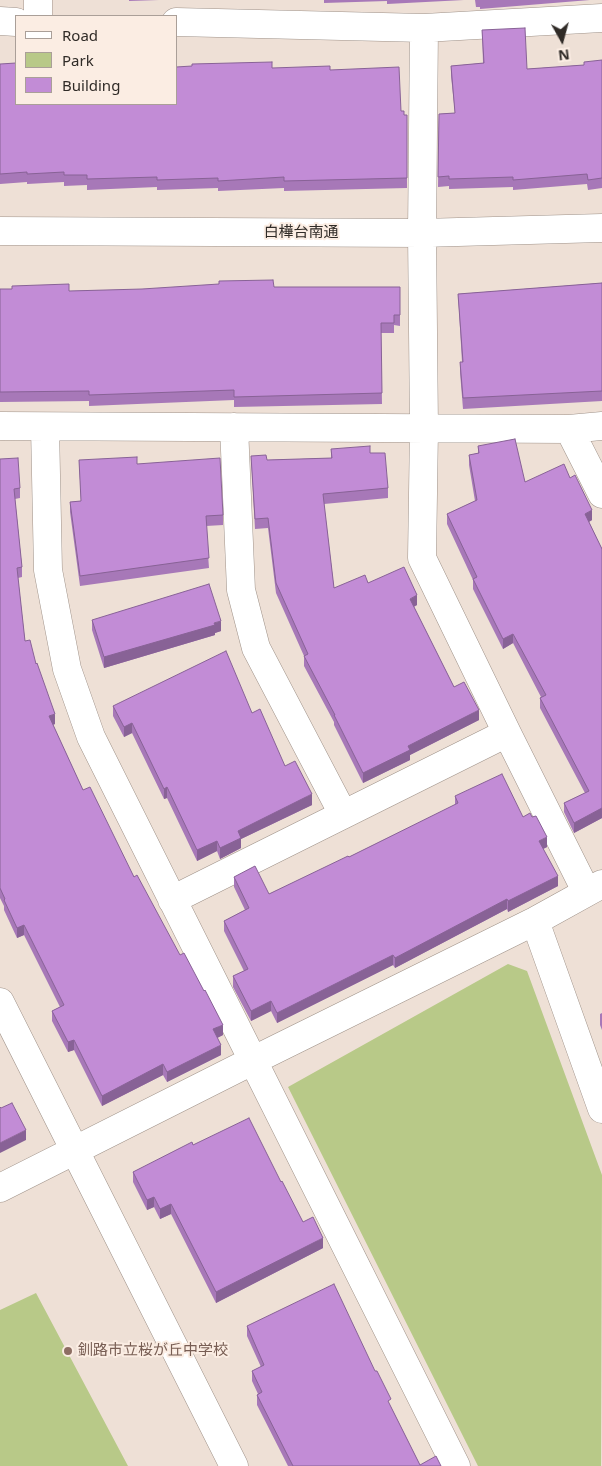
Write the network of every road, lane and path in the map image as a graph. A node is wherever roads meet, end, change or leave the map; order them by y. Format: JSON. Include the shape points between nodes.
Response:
{"nodes":[{"id":1,"x":38,"y":0,"type":"edge"},
{"id":2,"x":208,"y":11,"type":"edge"},
{"id":3,"x":38,"y":15,"type":"edge"},
{"id":4,"x":602,"y":18,"type":"edge"},
{"id":5,"x":178,"y":21,"type":"edge"},
{"id":6,"x":0,"y":22,"type":"edge"},
{"id":7,"x":15,"y":22,"type":"edge"},
{"id":8,"x":424,"y":28,"type":"junction"},
{"id":9,"x":602,"y":228,"type":"edge"},
{"id":10,"x":0,"y":231,"type":"edge"},
{"id":11,"x":422,"y":233,"type":"junction"},
{"id":12,"x":0,"y":426,"type":"edge"},
{"id":13,"x":602,"y":426,"type":"edge"},
{"id":14,"x":45,"y":427,"type":"junction"},
{"id":15,"x":234,"y":427,"type":"junction"},
{"id":16,"x":424,"y":429,"type":"junction"},
{"id":17,"x":569,"y":429,"type":"junction"},
{"id":18,"x":602,"y":494,"type":"edge"},
{"id":19,"x":507,"y":733,"type":"junction"},
{"id":20,"x":343,"y":814,"type":"junction"},
{"id":21,"x":594,"y":888,"type":"edge"},
{"id":22,"x":172,"y":900,"type":"junction"},
{"id":23,"x":535,"y":921,"type":"junction"},
{"id":24,"x":0,"y":1002,"type":"edge"},
{"id":25,"x":254,"y":1060,"type":"junction"},
{"id":26,"x":598,"y":1082,"type":"edge"},
{"id":27,"x":602,"y":1109,"type":"edge"},
{"id":28,"x":76,"y":1151,"type":"junction"},
{"id":29,"x":0,"y":1188,"type":"edge"},
{"id":30,"x":234,"y":1466,"type":"edge"},
{"id":31,"x":456,"y":1466,"type":"edge"}],
"edges":[{"from":1,"to":3,"type":"street"},
{"from":2,"to":5,"type":"street"},
{"from":2,"to":8,"type":"street"},
{"from":4,"to":8,"type":"street"},
{"from":6,"to":7,"type":"street"},
{"from":8,"to":11,"type":"street"},
{"from":9,"to":11,"type":"street","name":"白樺台南通"},
{"from":10,"to":11,"type":"street","name":"白樺台南通"},
{"from":11,"to":16,"type":"street"},
{"from":12,"to":14,"type":"street"},
{"from":13,"to":17,"type":"street"},
{"from":14,"to":15,"type":"street"},
{"from":14,"to":22,"type":"street","via":[[48,570],[67,669],[91,738]]},
{"from":15,"to":16,"type":"street"},
{"from":15,"to":20,"type":"street","via":[[241,590],[256,648]]},
{"from":16,"to":17,"type":"street"},
{"from":16,"to":19,"type":"street","via":[[422,558]]},
{"from":17,"to":18,"type":"street"},
{"from":19,"to":20,"type":"street"},
{"from":19,"to":21,"type":"street"},
{"from":20,"to":22,"type":"street"},
{"from":21,"to":23,"type":"street"},
{"from":22,"to":25,"type":"street"},
{"from":23,"to":25,"type":"street"},
{"from":23,"to":26,"type":"street"},
{"from":24,"to":28,"type":"street"},
{"from":25,"to":28,"type":"street"},
{"from":25,"to":31,"type":"street"},
{"from":26,"to":27,"type":"street"},
{"from":28,"to":29,"type":"street"},
{"from":28,"to":30,"type":"street"}]}
